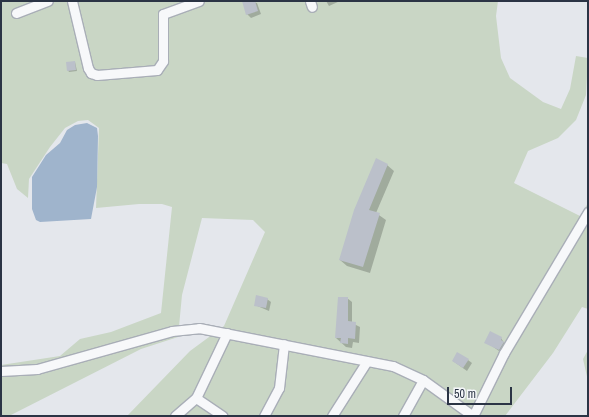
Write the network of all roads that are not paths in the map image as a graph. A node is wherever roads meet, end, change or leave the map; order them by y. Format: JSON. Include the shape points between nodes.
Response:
{"nodes":[{"id":1,"x":48,"y":1,"type":"edge"},
{"id":2,"x":72,"y":1,"type":"edge"},
{"id":3,"x":199,"y":1,"type":"edge"},
{"id":4,"x":16,"y":13,"type":"dead end"},
{"id":5,"x":588,"y":212,"type":"edge"},
{"id":6,"x":227,"y":333,"type":"junction"},
{"id":7,"x":284,"y":344,"type":"junction"},
{"id":8,"x":367,"y":361,"type":"junction"},
{"id":9,"x":1,"y":371,"type":"edge"},
{"id":10,"x":423,"y":380,"type":"junction"},
{"id":11,"x":196,"y":398,"type":"junction"},
{"id":12,"x":174,"y":416,"type":"edge"},
{"id":13,"x":223,"y":416,"type":"edge"},
{"id":14,"x":264,"y":416,"type":"edge"},
{"id":15,"x":332,"y":416,"type":"edge"},
{"id":16,"x":403,"y":416,"type":"edge"},
{"id":17,"x":473,"y":416,"type":"edge"}],
"edges":[{"from":1,"to":4,"type":"street"},
{"from":2,"to":3,"type":"street","via":[[88,68],[91,73],[97,75],[157,70],[163,61],[163,14]]},
{"from":5,"to":17,"type":"street","via":[[504,353]]},
{"from":6,"to":7,"type":"street"},
{"from":6,"to":9,"type":"street","via":[[183,329],[54,365]]},
{"from":6,"to":11,"type":"street"},
{"from":7,"to":8,"type":"street"},
{"from":7,"to":14,"type":"street","via":[[280,388]]},
{"from":8,"to":10,"type":"street","via":[[393,366]]},
{"from":8,"to":15,"type":"street"},
{"from":10,"to":16,"type":"street"},
{"from":10,"to":17,"type":"street"},
{"from":11,"to":12,"type":"street"},
{"from":11,"to":13,"type":"street"}]}
